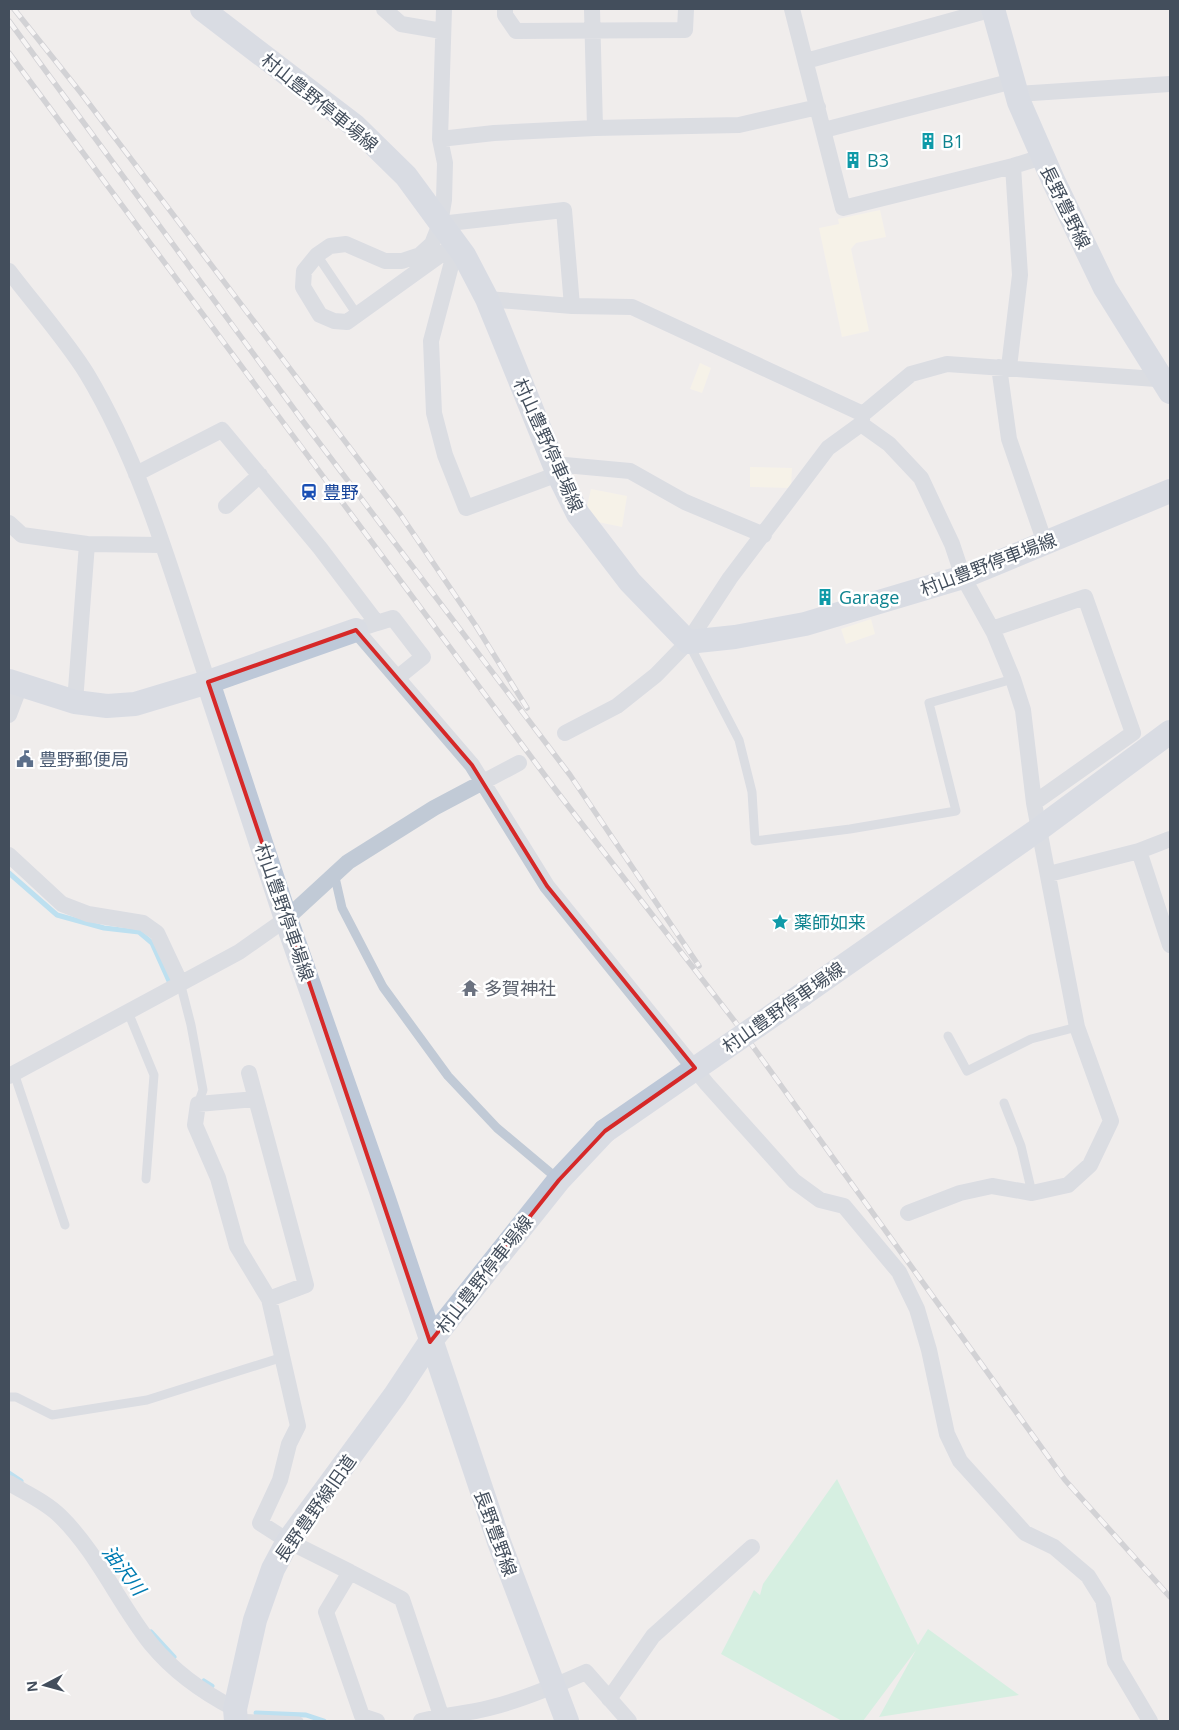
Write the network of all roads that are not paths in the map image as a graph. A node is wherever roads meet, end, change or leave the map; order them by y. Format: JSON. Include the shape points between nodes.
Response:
{"nodes":[{"id":1,"x":202,"y":9,"type":"edge"},
{"id":2,"x":384,"y":9,"type":"edge"},
{"id":3,"x":444,"y":9,"type":"edge"},
{"id":4,"x":505,"y":9,"type":"edge"},
{"id":5,"x":592,"y":9,"type":"edge"},
{"id":6,"x":686,"y":9,"type":"edge"},
{"id":7,"x":792,"y":9,"type":"edge"},
{"id":8,"x":993,"y":9,"type":"edge"},
{"id":9,"x":442,"y":30,"type":"junction"},
{"id":10,"x":592,"y":31,"type":"junction"},
{"id":11,"x":806,"y":60,"type":"junction"},
{"id":12,"x":1170,"y":84,"type":"edge"},
{"id":13,"x":1015,"y":88,"type":"junction"},
{"id":14,"x":818,"y":107,"type":"junction"},
{"id":15,"x":595,"y":128,"type":"junction"},
{"id":16,"x":824,"y":130,"type":"junction"},
{"id":17,"x":440,"y":139,"type":"junction"},
{"id":18,"x":1042,"y":157,"type":"junction"},
{"id":19,"x":1013,"y":166,"type":"junction"},
{"id":20,"x":440,"y":224,"type":"junction"},
{"id":21,"x":457,"y":243,"type":"junction"},
{"id":22,"x":317,"y":255,"type":"junction"},
{"id":23,"x":9,"y":271,"type":"edge"},
{"id":24,"x":14,"y":286,"type":"edge"},
{"id":25,"x":487,"y":299,"type":"junction"},
{"id":26,"x":572,"y":306,"type":"junction"},
{"id":27,"x":358,"y":316,"type":"junction"},
{"id":28,"x":1004,"y":367,"type":"junction"},
{"id":29,"x":1168,"y":384,"type":"edge"},
{"id":30,"x":862,"y":419,"type":"junction"},
{"id":31,"x":556,"y":469,"type":"junction"},
{"id":32,"x":136,"y":474,"type":"junction"},
{"id":33,"x":260,"y":475,"type":"junction"},
{"id":34,"x":1170,"y":491,"type":"edge"},
{"id":35,"x":226,"y":506,"type":"dead end"},
{"id":36,"x":9,"y":523,"type":"edge"},
{"id":37,"x":764,"y":535,"type":"junction"},
{"id":38,"x":1045,"y":543,"type":"junction"},
{"id":39,"x":87,"y":544,"type":"junction"},
{"id":40,"x":161,"y":545,"type":"junction"},
{"id":41,"x":964,"y":577,"type":"junction"},
{"id":42,"x":367,"y":626,"type":"junction"},
{"id":43,"x":992,"y":629,"type":"junction"},
{"id":44,"x":688,"y":642,"type":"junction"},
{"id":45,"x":397,"y":678,"type":"junction"},
{"id":46,"x":1013,"y":680,"type":"junction"},
{"id":47,"x":208,"y":682,"type":"junction"},
{"id":48,"x":14,"y":684,"type":"edge"},
{"id":49,"x":75,"y":702,"type":"junction"},
{"id":50,"x":9,"y":715,"type":"edge"},
{"id":51,"x":1170,"y":732,"type":"edge"},
{"id":52,"x":565,"y":733,"type":"dead end"},
{"id":53,"x":519,"y":763,"type":"dead end"},
{"id":54,"x":483,"y":781,"type":"junction"},
{"id":55,"x":1034,"y":803,"type":"junction"},
{"id":56,"x":1039,"y":829,"type":"junction"},
{"id":57,"x":1170,"y":839,"type":"edge"},
{"id":58,"x":1139,"y":851,"type":"junction"},
{"id":59,"x":9,"y":856,"type":"edge"},
{"id":60,"x":334,"y":874,"type":"junction"},
{"id":61,"x":1049,"y":874,"type":"junction"},
{"id":62,"x":286,"y":919,"type":"junction"},
{"id":63,"x":1170,"y":944,"type":"edge"},
{"id":64,"x":180,"y":982,"type":"junction"},
{"id":65,"x":128,"y":1012,"type":"junction"},
{"id":66,"x":1077,"y":1028,"type":"junction"},
{"id":67,"x":948,"y":1036,"type":"dead end"},
{"id":68,"x":249,"y":1073,"type":"dead end"},
{"id":69,"x":12,"y":1074,"type":"edge"},
{"id":70,"x":256,"y":1099,"type":"junction"},
{"id":71,"x":1004,"y":1103,"type":"dead end"},
{"id":72,"x":198,"y":1104,"type":"junction"},
{"id":73,"x":146,"y":1179,"type":"dead end"},
{"id":74,"x":559,"y":1180,"type":"junction"},
{"id":75,"x":1032,"y":1193,"type":"junction"},
{"id":76,"x":908,"y":1213,"type":"dead end"},
{"id":77,"x":65,"y":1224,"type":"dead end"},
{"id":78,"x":269,"y":1299,"type":"junction"},
{"id":79,"x":430,"y":1342,"type":"junction"},
{"id":80,"x":282,"y":1357,"type":"junction"},
{"id":81,"x":9,"y":1396,"type":"edge"},
{"id":82,"x":9,"y":1483,"type":"edge"},
{"id":83,"x":288,"y":1541,"type":"junction"},
{"id":84,"x":752,"y":1547,"type":"dead end"},
{"id":85,"x":350,"y":1572,"type":"junction"},
{"id":86,"x":553,"y":1687,"type":"junction"},
{"id":87,"x":609,"y":1699,"type":"junction"},
{"id":88,"x":236,"y":1716,"type":"edge"},
{"id":89,"x":442,"y":1718,"type":"edge"},
{"id":90,"x":300,"y":1721,"type":"edge"},
{"id":91,"x":377,"y":1721,"type":"edge"},
{"id":92,"x":421,"y":1721,"type":"edge"},
{"id":93,"x":567,"y":1721,"type":"edge"},
{"id":94,"x":629,"y":1721,"type":"edge"},
{"id":95,"x":1150,"y":1721,"type":"edge"}],
"edges":[{"from":1,"to":20,"type":"main road","name":"村山豊野停車場線","via":[[355,126],[406,176]]},
{"from":2,"to":9,"type":"street","via":[[401,24]]},
{"from":3,"to":9,"type":"street"},
{"from":4,"to":10,"type":"street","via":[[505,15],[516,31]]},
{"from":5,"to":10,"type":"street"},
{"from":6,"to":10,"type":"street","via":[[685,30]]},
{"from":7,"to":11,"type":"street"},
{"from":8,"to":11,"type":"street"},
{"from":8,"to":13,"type":"main road","name":"長野豊野線"},
{"from":9,"to":17,"type":"street"},
{"from":10,"to":15,"type":"street"},
{"from":11,"to":14,"type":"street"},
{"from":12,"to":13,"type":"street"},
{"from":13,"to":16,"type":"street"},
{"from":13,"to":18,"type":"main road","name":"長野豊野線"},
{"from":14,"to":15,"type":"street","via":[[739,125]]},
{"from":14,"to":16,"type":"street"},
{"from":15,"to":17,"type":"street"},
{"from":16,"to":19,"type":"street","via":[[843,208]]},
{"from":17,"to":20,"type":"street","via":[[445,163]]},
{"from":18,"to":19,"type":"street"},
{"from":18,"to":29,"type":"main road","name":"長野豊野線","via":[[1105,288]]},
{"from":19,"to":28,"type":"street","via":[[1020,275]]},
{"from":20,"to":21,"type":"main road","name":"村山豊野停車場線"},
{"from":20,"to":22,"type":"street","via":[[432,244],[420,255],[402,261],[385,261],[346,244],[330,246]]},
{"from":20,"to":26,"type":"street","via":[[564,210]]},
{"from":21,"to":25,"type":"main road","name":"村山豊野停車場線"},
{"from":21,"to":27,"type":"street"},
{"from":21,"to":31,"type":"street","via":[[431,341],[433,404],[445,454],[466,508]]},
{"from":22,"to":27,"type":"lane"},
{"from":22,"to":27,"type":"street","via":[[304,271],[303,288],[313,306],[320,315],[334,321],[347,322]]},
{"from":23,"to":24,"type":"street"},
{"from":24,"to":32,"type":"street","via":[[86,373],[116,427]]},
{"from":25,"to":26,"type":"street"},
{"from":25,"to":31,"type":"main road","name":"村山豊野停車場線"},
{"from":26,"to":30,"type":"street","via":[[632,307]]},
{"from":28,"to":29,"type":"street"},
{"from":28,"to":30,"type":"street","via":[[947,364],[911,374]]},
{"from":28,"to":38,"type":"street","via":[[1009,439]]},
{"from":30,"to":37,"type":"street","via":[[828,448]]},
{"from":30,"to":41,"type":"street","via":[[922,478]]},
{"from":31,"to":37,"type":"street","via":[[630,472],[685,502]]},
{"from":31,"to":44,"type":"main road","name":"村山豊野停車場線","via":[[578,514],[630,582]]},
{"from":32,"to":33,"type":"street","via":[[222,430]]},
{"from":32,"to":40,"type":"street"},
{"from":33,"to":35,"type":"street"},
{"from":33,"to":42,"type":"street","via":[[320,548]]},
{"from":34,"to":38,"type":"main road","name":"村山豊野停車場線"},
{"from":36,"to":39,"type":"street","via":[[22,535]]},
{"from":37,"to":44,"type":"street","via":[[730,578]]},
{"from":38,"to":41,"type":"main road","name":"村山豊野停車場線"},
{"from":39,"to":40,"type":"street"},
{"from":39,"to":49,"type":"street"},
{"from":40,"to":47,"type":"street"},
{"from":41,"to":43,"type":"street"},
{"from":41,"to":44,"type":"main road","name":"村山豊野停車場線","via":[[805,624]]},
{"from":42,"to":45,"type":"street"},
{"from":42,"to":45,"type":"street","via":[[393,618],[423,657]]},
{"from":42,"to":47,"type":"main road"},
{"from":43,"to":46,"type":"street"},
{"from":43,"to":55,"type":"street","via":[[1085,597],[1133,733]]},
{"from":44,"to":46,"type":"lane","via":[[739,740],[752,792],[755,841],[956,811],[929,702]]},
{"from":44,"to":52,"type":"street","via":[[656,675],[617,706]]},
{"from":45,"to":54,"type":"street"},
{"from":46,"to":55,"type":"street","via":[[1023,710]]},
{"from":47,"to":49,"type":"main road","via":[[135,704],[107,706]]},
{"from":47,"to":62,"type":"main road","name":"村山豊野停車場線"},
{"from":48,"to":49,"type":"main road"},
{"from":48,"to":50,"type":"street"},
{"from":51,"to":56,"type":"main road","name":"村山豊野停車場線"},
{"from":53,"to":54,"type":"street"},
{"from":54,"to":60,"type":"street","via":[[434,808]]},
{"from":54,"to":95,"type":"street","via":[[547,886],[707,1084],[794,1181],[820,1200],[844,1206],[899,1272],[917,1309],[947,1434],[960,1461],[1025,1533],[1054,1546],[1088,1576],[1104,1600],[1115,1662]]},
{"from":55,"to":56,"type":"street"},
{"from":56,"to":61,"type":"street"},
{"from":56,"to":74,"type":"main road","name":"村山豊野停車場線","bridge":true,"via":[[605,1131]]},
{"from":57,"to":58,"type":"street"},
{"from":58,"to":61,"type":"street"},
{"from":58,"to":63,"type":"street"},
{"from":59,"to":64,"type":"street","via":[[62,904],[88,914],[143,923],[157,933]]},
{"from":60,"to":62,"type":"street"},
{"from":60,"to":74,"type":"lane","via":[[342,908],[383,987],[448,1076],[497,1128]]},
{"from":61,"to":66,"type":"street"},
{"from":62,"to":64,"type":"street","via":[[239,952]]},
{"from":62,"to":79,"type":"main road","name":"村山豊野停車場線","via":[[384,1199]]},
{"from":64,"to":65,"type":"street"},
{"from":64,"to":72,"type":"lane","via":[[204,1090]]},
{"from":65,"to":69,"type":"street"},
{"from":65,"to":73,"type":"lane","via":[[154,1075]]},
{"from":66,"to":67,"type":"lane","via":[[1031,1040],[967,1071]]},
{"from":66,"to":75,"type":"street","via":[[1111,1121],[1090,1166],[1068,1185]]},
{"from":68,"to":70,"type":"street"},
{"from":69,"to":77,"type":"lane"},
{"from":70,"to":72,"type":"street"},
{"from":70,"to":78,"type":"street","via":[[306,1285]]},
{"from":71,"to":75,"type":"lane","via":[[1020,1146]]},
{"from":72,"to":78,"type":"street","via":[[194,1124],[218,1178],[237,1246]]},
{"from":74,"to":79,"type":"main road","name":"村山豊野停車場線"},
{"from":75,"to":76,"type":"street","via":[[992,1186],[960,1193]]},
{"from":78,"to":80,"type":"street"},
{"from":79,"to":83,"type":"main road","name":"長野豊野線旧道"},
{"from":79,"to":86,"type":"main road","name":"長野豊野線"},
{"from":80,"to":81,"type":"lane","via":[[147,1400],[52,1415]]},
{"from":80,"to":83,"type":"street","via":[[298,1426],[289,1444],[280,1480],[260,1523]]},
{"from":82,"to":88,"type":"street","via":[[60,1516],[111,1582],[151,1644],[178,1672]]},
{"from":83,"to":85,"type":"street"},
{"from":83,"to":88,"type":"main road","name":"長野豊野線旧道","via":[[273,1569],[255,1620]]},
{"from":84,"to":87,"type":"street","via":[[653,1636]]},
{"from":85,"to":89,"type":"street","via":[[402,1599]]},
{"from":85,"to":91,"type":"street","via":[[326,1612],[362,1716]]},
{"from":86,"to":87,"type":"street","via":[[586,1672]]},
{"from":86,"to":89,"type":"street","via":[[489,1708]]},
{"from":86,"to":93,"type":"main road","name":"長野豊野線"},
{"from":87,"to":94,"type":"street"},
{"from":88,"to":90,"type":"lane"},
{"from":89,"to":92,"type":"street"}]}
